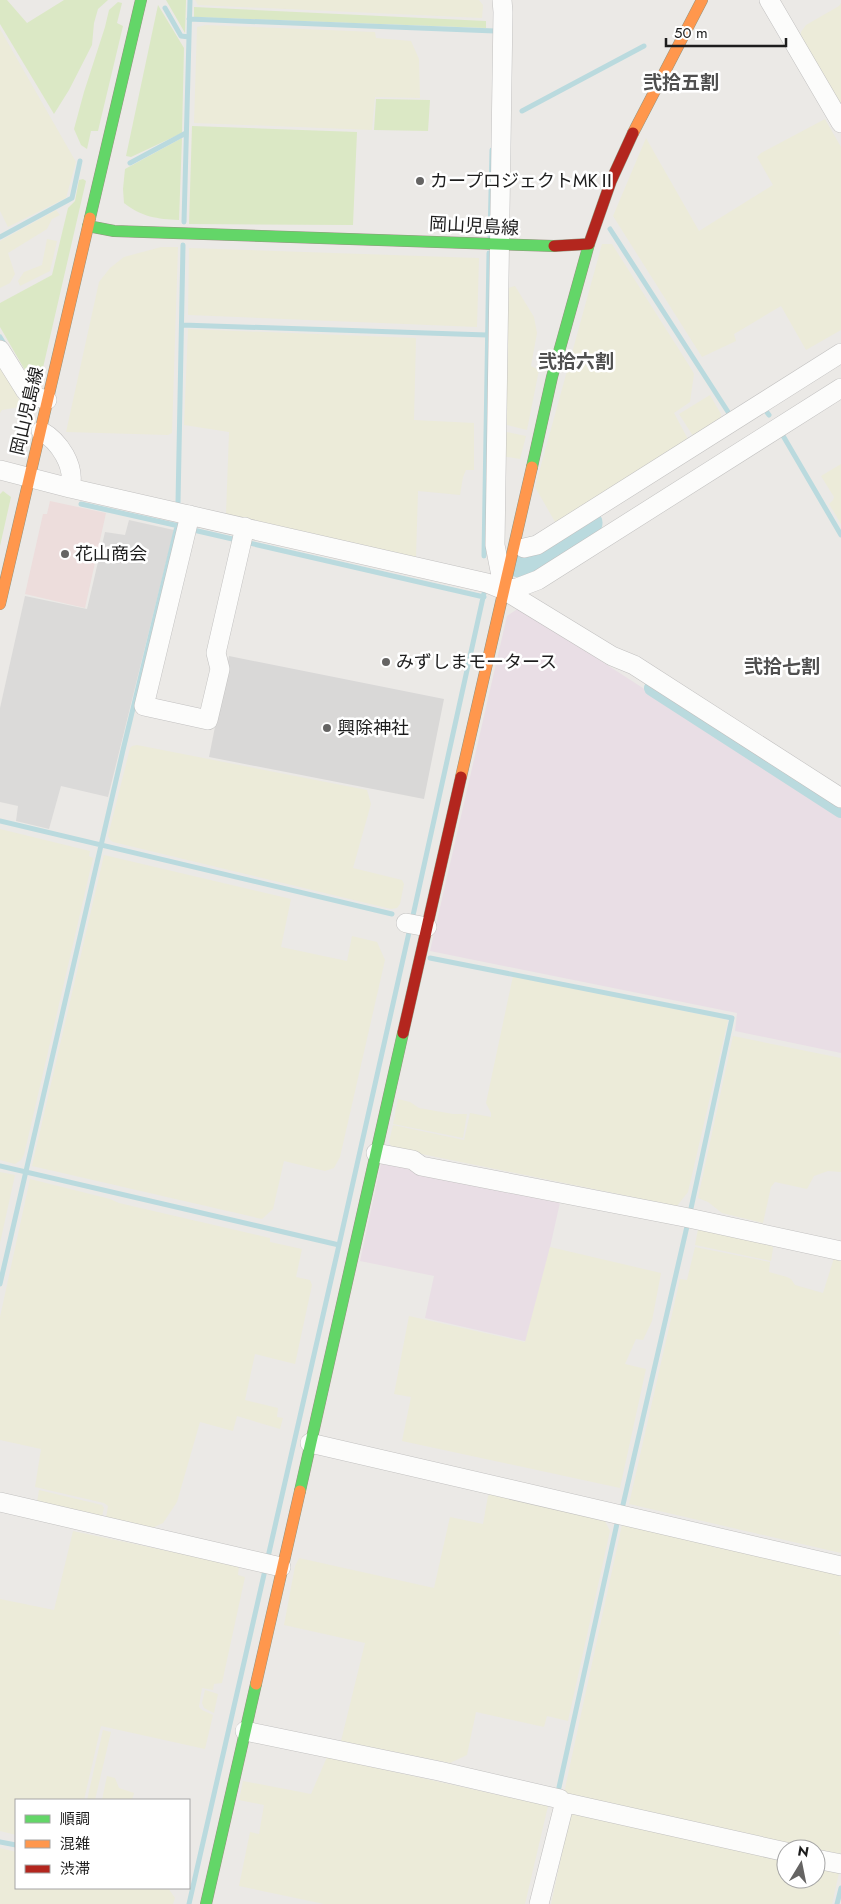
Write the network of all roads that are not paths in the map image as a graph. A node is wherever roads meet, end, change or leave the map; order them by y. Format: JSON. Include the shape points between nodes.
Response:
{"nodes":[{"id":1,"x":141,"y":0,"type":"edge"},
{"id":2,"x":502,"y":0,"type":"edge"},
{"id":3,"x":702,"y":0,"type":"edge"},
{"id":4,"x":769,"y":0,"type":"edge"},
{"id":5,"x":841,"y":123,"type":"edge"},
{"id":6,"x":88,"y":226,"type":"junction"},
{"id":7,"x":589,"y":244,"type":"junction"},
{"id":8,"x":493,"y":246,"type":"junction"},
{"id":9,"x":0,"y":350,"type":"edge"},
{"id":10,"x":841,"y":353,"type":"edge"},
{"id":11,"x":841,"y":388,"type":"edge"},
{"id":12,"x":47,"y":400,"type":"junction"},
{"id":13,"x":41,"y":431,"type":"junction"},
{"id":14,"x":0,"y":470,"type":"edge"},
{"id":15,"x":30,"y":478,"type":"junction"},
{"id":16,"x":70,"y":488,"type":"junction"},
{"id":17,"x":188,"y":523,"type":"junction"},
{"id":18,"x":243,"y":536,"type":"junction"},
{"id":19,"x":524,"y":548,"type":"dead end"},
{"id":20,"x":504,"y":590,"type":"junction"},
{"id":21,"x":0,"y":604,"type":"edge"},
{"id":22,"x":841,"y":798,"type":"edge"},
{"id":23,"x":376,"y":1153,"type":"junction"},
{"id":24,"x":841,"y":1251,"type":"edge"},
{"id":25,"x":310,"y":1444,"type":"junction"},
{"id":26,"x":0,"y":1502,"type":"edge"},
{"id":27,"x":271,"y":1565,"type":"junction"},
{"id":28,"x":841,"y":1566,"type":"edge"},
{"id":29,"x":245,"y":1731,"type":"junction"},
{"id":30,"x":564,"y":1805,"type":"junction"},
{"id":31,"x":776,"y":1850,"type":"edge"},
{"id":32,"x":826,"y":1861,"type":"edge"},
{"id":33,"x":841,"y":1864,"type":"edge"},
{"id":34,"x":206,"y":1904,"type":"edge"},
{"id":35,"x":539,"y":1904,"type":"edge"}],
"edges":[{"from":1,"to":6,"type":"street","name":"岡山児島線"},
{"from":2,"to":8,"type":"street"},
{"from":3,"to":7,"type":"street","via":[[634,132],[603,200]]},
{"from":4,"to":5,"type":"street"},
{"from":6,"to":8,"type":"street","name":"岡山児島線","via":[[106,230]]},
{"from":6,"to":12,"type":"street","name":"岡山児島線"},
{"from":7,"to":8,"type":"street","name":"岡山児島線"},
{"from":7,"to":20,"type":"street","via":[[552,377]]},
{"from":8,"to":20,"type":"street","via":[[495,544]]},
{"from":9,"to":12,"type":"street","via":[[30,396]]},
{"from":10,"to":19,"type":"street","via":[[536,545]]},
{"from":11,"to":20,"type":"street","via":[[538,580]]},
{"from":12,"to":13,"type":"street","name":"岡山児島線"},
{"from":13,"to":15,"type":"street","name":"岡山児島線"},
{"from":13,"to":16,"type":"street","via":[[64,453],[71,476]]},
{"from":14,"to":15,"type":"street"},
{"from":15,"to":16,"type":"street"},
{"from":15,"to":21,"type":"street","name":"岡山児島線"},
{"from":16,"to":17,"type":"street"},
{"from":17,"to":18,"type":"street"},
{"from":17,"to":18,"type":"street","via":[[144,706],[208,720],[220,669],[216,653]]},
{"from":18,"to":20,"type":"street","via":[[468,578]]},
{"from":20,"to":22,"type":"street","via":[[612,656],[634,665]]},
{"from":20,"to":23,"type":"street","via":[[416,925]]},
{"from":23,"to":24,"type":"street","via":[[413,1160],[421,1166]]},
{"from":23,"to":25,"type":"street"},
{"from":25,"to":27,"type":"street"},
{"from":25,"to":28,"type":"street"},
{"from":26,"to":27,"type":"street"},
{"from":27,"to":29,"type":"street"},
{"from":29,"to":30,"type":"street","via":[[560,1799]]},
{"from":29,"to":34,"type":"street"},
{"from":30,"to":31,"type":"street","via":[[567,1803]]},
{"from":30,"to":35,"type":"street"},
{"from":32,"to":33,"type":"street"}]}
